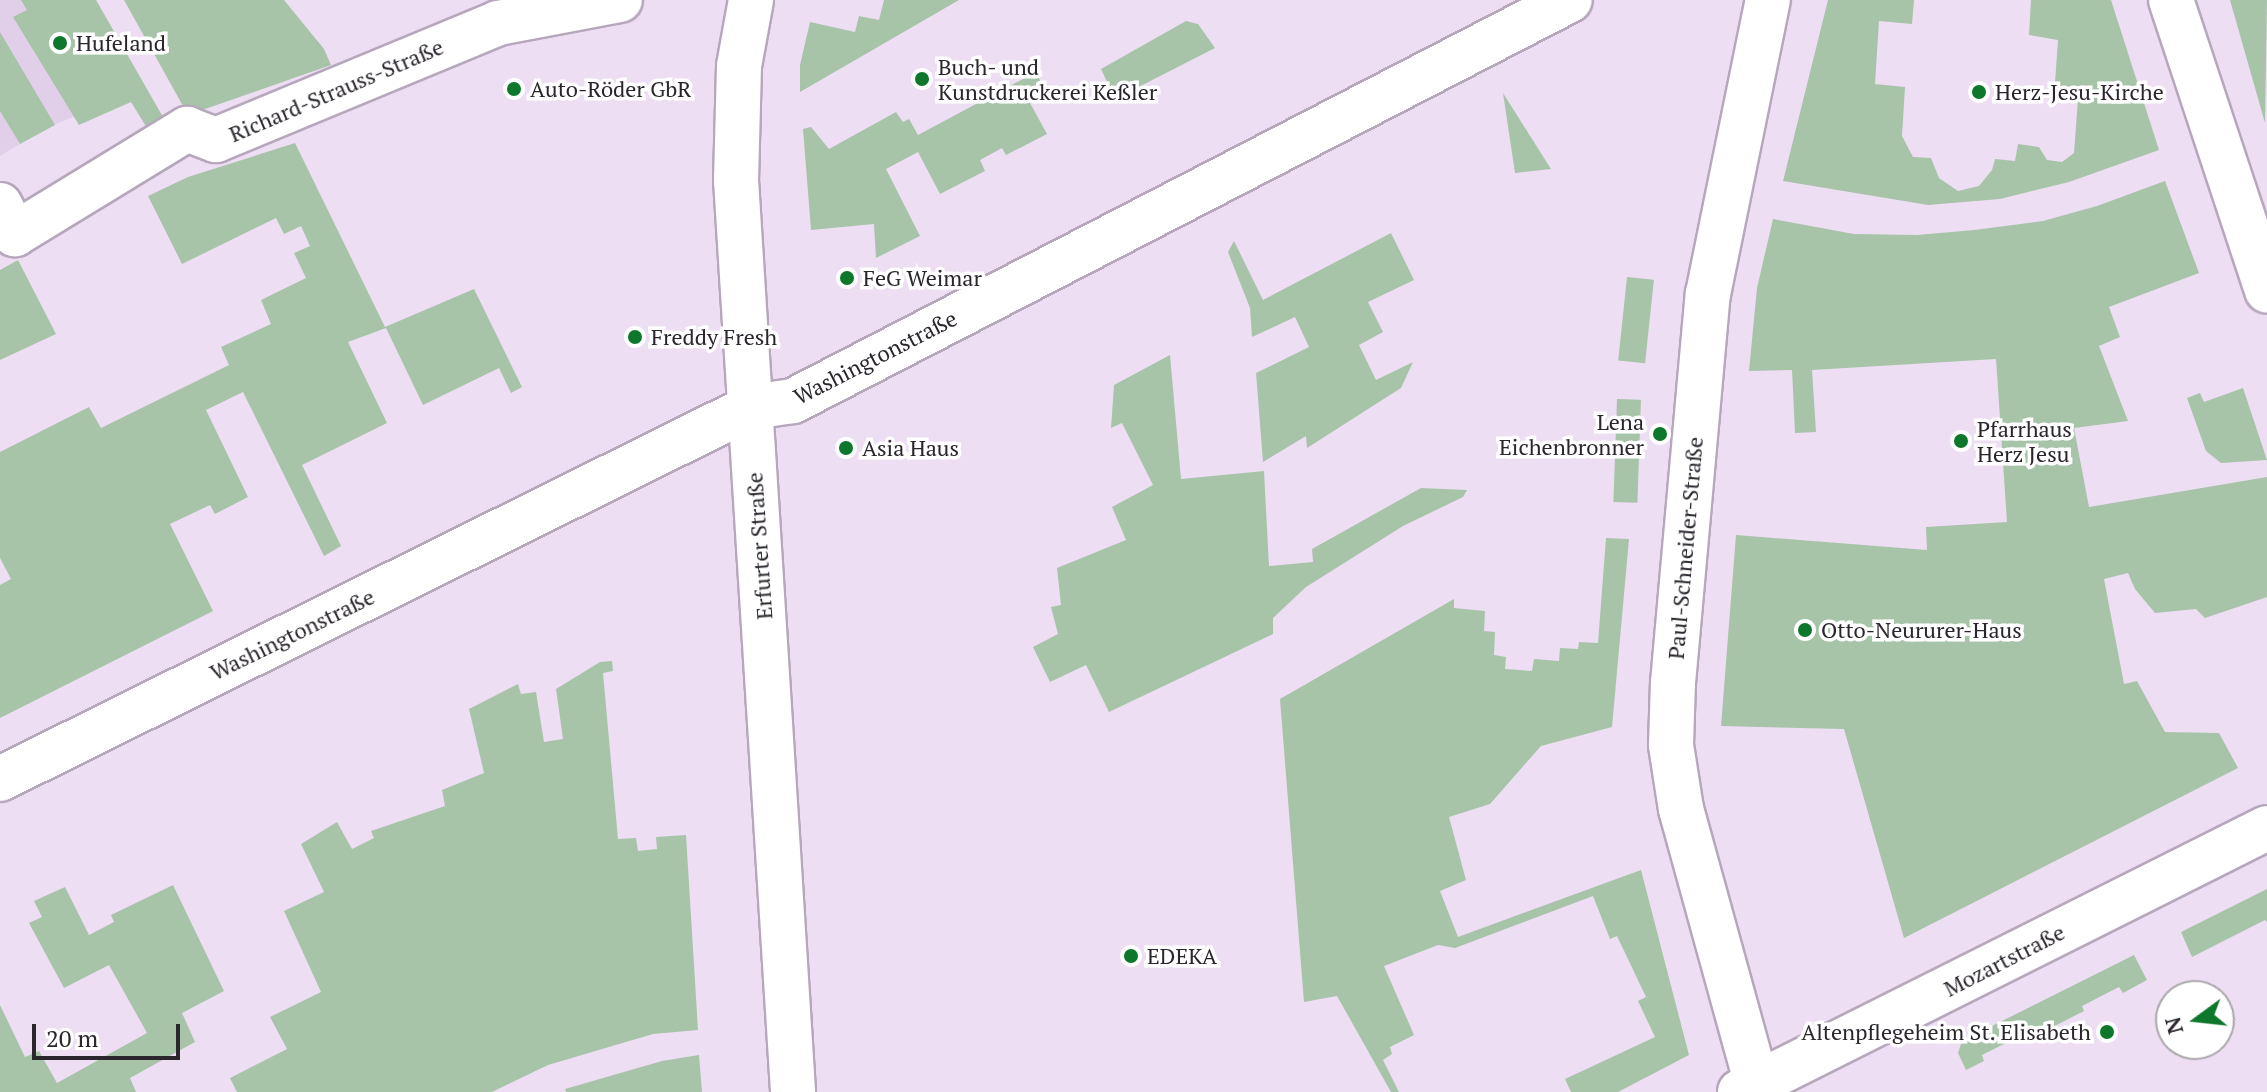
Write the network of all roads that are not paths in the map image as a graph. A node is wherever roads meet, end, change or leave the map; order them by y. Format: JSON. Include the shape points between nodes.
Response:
{"nodes":[{"id":1,"x":620,"y":0,"type":"edge"},
{"id":2,"x":751,"y":0,"type":"edge"},
{"id":3,"x":1570,"y":0,"type":"edge"},
{"id":4,"x":1768,"y":0,"type":"edge"},
{"id":5,"x":2171,"y":0,"type":"edge"},
{"id":6,"x":0,"y":205,"type":"edge"},
{"id":7,"x":2267,"y":291,"type":"edge"},
{"id":8,"x":751,"y":407,"type":"junction"},
{"id":9,"x":0,"y":779,"type":"edge"},
{"id":10,"x":2267,"y":828,"type":"edge"},
{"id":11,"x":1752,"y":1089,"type":"edge"},
{"id":12,"x":793,"y":1092,"type":"edge"}],
"edges":[{"from":1,"to":6,"type":"street","name":"Richard-Strauss-Straße","via":[[498,23],[216,140],[187,129],[15,234]]},
{"from":2,"to":8,"type":"street","name":"Erfurter Straße","via":[[739,66],[736,180]]},
{"from":3,"to":8,"type":"street","name":"Washingtonstraße","via":[[793,401]]},
{"from":4,"to":11,"type":"street","name":"Paul-Schneider-Straße","via":[[1708,294],[1671,745],[1681,809]]},
{"from":5,"to":7,"type":"street"},
{"from":8,"to":9,"type":"street","name":"Washingtonstraße"},
{"from":8,"to":12,"type":"street","name":"Erfurter Straße"},
{"from":10,"to":11,"type":"street","name":"Mozartstraße"}]}
